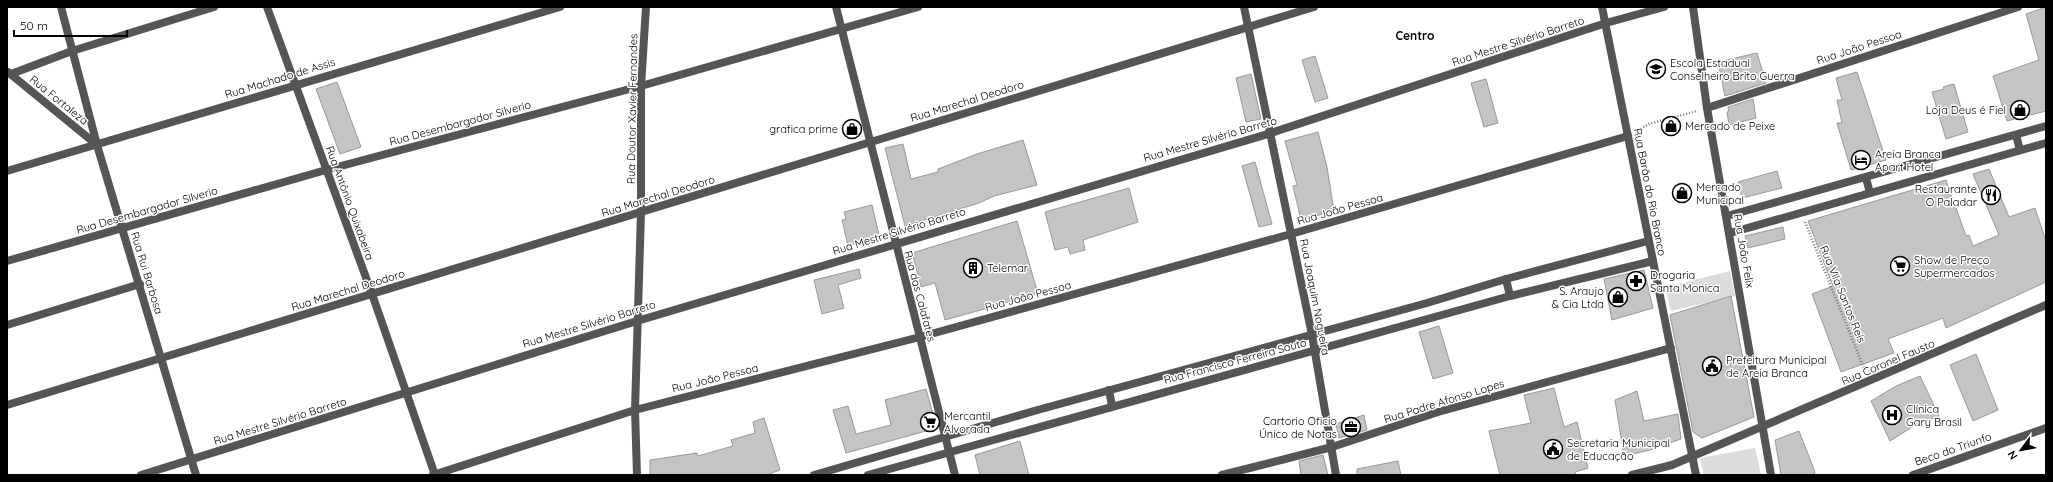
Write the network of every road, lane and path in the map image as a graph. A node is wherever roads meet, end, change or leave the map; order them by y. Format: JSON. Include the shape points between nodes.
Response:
{"nodes":[{"id":1,"x":61,"y":7,"type":"edge"},
{"id":2,"x":214,"y":7,"type":"edge"},
{"id":3,"x":268,"y":7,"type":"edge"},
{"id":4,"x":560,"y":7,"type":"edge"},
{"id":5,"x":646,"y":7,"type":"edge"},
{"id":6,"x":836,"y":7,"type":"edge"},
{"id":7,"x":918,"y":7,"type":"edge"},
{"id":8,"x":1244,"y":7,"type":"edge"},
{"id":9,"x":1314,"y":7,"type":"edge"},
{"id":10,"x":1602,"y":7,"type":"edge"},
{"id":11,"x":1664,"y":7,"type":"edge"},
{"id":12,"x":1693,"y":7,"type":"edge"},
{"id":13,"x":2018,"y":7,"type":"edge"},
{"id":14,"x":1606,"y":24,"type":"junction"},
{"id":15,"x":1248,"y":28,"type":"junction"},
{"id":16,"x":841,"y":29,"type":"junction"},
{"id":17,"x":72,"y":51,"type":"junction"},
{"id":18,"x":9,"y":73,"type":"edge"},
{"id":19,"x":295,"y":86,"type":"junction"},
{"id":20,"x":641,"y":86,"type":"junction"},
{"id":21,"x":1707,"y":108,"type":"junction"},
{"id":22,"x":2046,"y":126,"type":"edge"},
{"id":23,"x":1271,"y":133,"type":"junction"},
{"id":24,"x":2016,"y":135,"type":"junction"},
{"id":25,"x":1628,"y":136,"type":"junction"},
{"id":26,"x":870,"y":142,"type":"junction"},
{"id":27,"x":2046,"y":143,"type":"edge"},
{"id":28,"x":98,"y":145,"type":"junction"},
{"id":29,"x":2020,"y":150,"type":"junction"},
{"id":30,"x":1919,"y":163,"type":"junction"},
{"id":31,"x":326,"y":170,"type":"junction"},
{"id":32,"x":7,"y":171,"type":"edge"},
{"id":33,"x":1923,"y":177,"type":"junction"},
{"id":34,"x":1866,"y":178,"type":"junction"},
{"id":35,"x":1830,"y":188,"type":"junction"},
{"id":36,"x":1870,"y":193,"type":"junction"},
{"id":37,"x":1834,"y":203,"type":"junction"},
{"id":38,"x":641,"y":212,"type":"junction"},
{"id":39,"x":1802,"y":213,"type":"junction"},
{"id":40,"x":1727,"y":216,"type":"junction"},
{"id":41,"x":122,"y":229,"type":"junction"},
{"id":42,"x":1730,"y":233,"type":"junction"},
{"id":43,"x":1291,"y":234,"type":"junction"},
{"id":44,"x":1648,"y":241,"type":"junction"},
{"id":45,"x":895,"y":244,"type":"junction"},
{"id":46,"x":7,"y":261,"type":"edge"},
{"id":47,"x":1653,"y":261,"type":"junction"},
{"id":48,"x":1506,"y":279,"type":"junction"},
{"id":49,"x":140,"y":284,"type":"junction"},
{"id":50,"x":372,"y":294,"type":"junction"},
{"id":51,"x":1510,"y":296,"type":"junction"},
{"id":52,"x":2046,"y":305,"type":"edge"},
{"id":53,"x":1405,"y":309,"type":"junction"},
{"id":54,"x":637,"y":321,"type":"junction"},
{"id":55,"x":1410,"y":324,"type":"junction"},
{"id":56,"x":7,"y":325,"type":"edge"},
{"id":57,"x":1312,"y":335,"type":"junction"},
{"id":58,"x":920,"y":337,"type":"junction"},
{"id":59,"x":1671,"y":348,"type":"junction"},
{"id":60,"x":1315,"y":351,"type":"junction"},
{"id":61,"x":161,"y":359,"type":"junction"},
{"id":62,"x":1869,"y":381,"type":"junction"},
{"id":63,"x":1109,"y":390,"type":"junction"},
{"id":64,"x":407,"y":393,"type":"junction"},
{"id":65,"x":7,"y":405,"type":"edge"},
{"id":66,"x":1112,"y":406,"type":"junction"},
{"id":67,"x":635,"y":410,"type":"junction"},
{"id":68,"x":1763,"y":426,"type":"junction"},
{"id":69,"x":2046,"y":428,"type":"edge"},
{"id":70,"x":946,"y":436,"type":"junction"},
{"id":71,"x":1332,"y":447,"type":"junction"},
{"id":72,"x":949,"y":453,"type":"junction"},
{"id":73,"x":1693,"y":456,"type":"junction"},
{"id":74,"x":191,"y":460,"type":"junction"},
{"id":75,"x":843,"y":471,"type":"edge"},
{"id":76,"x":141,"y":475,"type":"edge"},
{"id":77,"x":196,"y":475,"type":"edge"},
{"id":78,"x":434,"y":475,"type":"edge"},
{"id":79,"x":637,"y":475,"type":"edge"},
{"id":80,"x":814,"y":475,"type":"edge"},
{"id":81,"x":868,"y":475,"type":"edge"},
{"id":82,"x":955,"y":475,"type":"edge"},
{"id":83,"x":1222,"y":475,"type":"edge"},
{"id":84,"x":1336,"y":475,"type":"edge"},
{"id":85,"x":1632,"y":475,"type":"edge"},
{"id":86,"x":1696,"y":475,"type":"edge"},
{"id":87,"x":1771,"y":475,"type":"edge"},
{"id":88,"x":1913,"y":475,"type":"edge"}],
"edges":[{"from":1,"to":17,"type":"street","name":"Rua Rui Barbosa"},
{"from":2,"to":17,"type":"street"},
{"from":3,"to":19,"type":"street","name":"Rua Antônio Quixabeira"},
{"from":4,"to":19,"type":"street","name":"Rua Machado de Assis"},
{"from":5,"to":20,"type":"street","name":"Rua Doutor Xavier Fernandes"},
{"from":6,"to":16,"type":"street","name":"Rua dos Calafates"},
{"from":7,"to":16,"type":"street","name":"Rua Desembargador Silverio"},
{"from":8,"to":15,"type":"street","name":"Rua Joaquim Nogueira"},
{"from":9,"to":15,"type":"street","name":"Rua Marechal Deodoro"},
{"from":10,"to":14,"type":"street","name":"Rua Barão do Rio Branco"},
{"from":11,"to":14,"type":"street","name":"Rua Mestre Silvério Barreto"},
{"from":12,"to":21,"type":"street","name":"Rua João Felix"},
{"from":13,"to":21,"type":"street","name":"Rua João Pessoa"},
{"from":14,"to":23,"type":"street","name":"Rua Mestre Silvério Barreto"},
{"from":14,"to":25,"type":"street","name":"Rua Barão do Rio Branco"},
{"from":15,"to":23,"type":"street","name":"Rua Joaquim Nogueira"},
{"from":15,"to":26,"type":"street","name":"Rua Marechal Deodoro"},
{"from":16,"to":20,"type":"street","name":"Rua Desembargador Silverio"},
{"from":16,"to":26,"type":"street","name":"Rua dos Calafates"},
{"from":17,"to":18,"type":"street"},
{"from":17,"to":28,"type":"street","name":"Rua Rui Barbosa"},
{"from":18,"to":28,"type":"street","name":"Rua Fortaleza"},
{"from":19,"to":28,"type":"street","name":"Rua Machado de Assis"},
{"from":19,"to":31,"type":"street","name":"Rua Antônio Quixabeira"},
{"from":20,"to":31,"type":"street","name":"Rua Desembargador Silverio"},
{"from":20,"to":38,"type":"street","name":"Rua Doutor Xavier Fernandes"},
{"from":21,"to":25,"type":"path","via":[[1649,124]]},
{"from":21,"to":40,"type":"street","name":"Rua João Felix"},
{"from":22,"to":24,"type":"street"},
{"from":23,"to":43,"type":"street","name":"Rua Joaquim Nogueira"},
{"from":23,"to":45,"type":"street","name":"Rua Mestre Silvério Barreto"},
{"from":24,"to":29,"type":"street"},
{"from":24,"to":30,"type":"street"},
{"from":25,"to":43,"type":"street","name":"Rua João Pessoa"},
{"from":25,"to":44,"type":"street","name":"Rua Barão do Rio Branco"},
{"from":26,"to":38,"type":"street","name":"Rua Marechal Deodoro"},
{"from":26,"to":45,"type":"street","name":"Rua dos Calafates"},
{"from":27,"to":29,"type":"street"},
{"from":28,"to":32,"type":"street","name":"Rua Machado de Assis"},
{"from":28,"to":41,"type":"street","name":"Rua Rui Barbosa"},
{"from":29,"to":33,"type":"street"},
{"from":30,"to":33,"type":"street"},
{"from":30,"to":34,"type":"street"},
{"from":31,"to":41,"type":"street","name":"Rua Desembargador Silverio"},
{"from":31,"to":50,"type":"street","name":"Rua Antônio Quixabeira"},
{"from":33,"to":36,"type":"street"},
{"from":34,"to":35,"type":"street"},
{"from":34,"to":36,"type":"street"},
{"from":35,"to":37,"type":"street"},
{"from":35,"to":40,"type":"street"},
{"from":36,"to":37,"type":"street"},
{"from":37,"to":39,"type":"street"},
{"from":38,"to":50,"type":"street","name":"Rua Marechal Deodoro"},
{"from":38,"to":54,"type":"street","name":"Rua Doutor Xavier Fernandes"},
{"from":39,"to":42,"type":"street"},
{"from":39,"to":62,"type":"path","name":"Rua Vila Santos Reis"},
{"from":40,"to":42,"type":"street","name":"Rua João Felix"},
{"from":41,"to":46,"type":"street","name":"Rua Desembargador Silverio"},
{"from":41,"to":49,"type":"street","name":"Rua Rui Barbosa"},
{"from":42,"to":68,"type":"street","name":"Rua João Felix"},
{"from":43,"to":57,"type":"street","name":"Rua Joaquim Nogueira"},
{"from":43,"to":58,"type":"street","name":"Rua João Pessoa"},
{"from":44,"to":47,"type":"street","name":"Rua Barão do Rio Branco"},
{"from":44,"to":48,"type":"street","name":"Rua Francisco Ferreira Souto"},
{"from":45,"to":54,"type":"street","name":"Rua Mestre Silvério Barreto"},
{"from":45,"to":58,"type":"street","name":"Rua dos Calafates"},
{"from":47,"to":51,"type":"street","name":"Rua Francisco Ferreira Souto"},
{"from":47,"to":59,"type":"street","name":"Rua Barão do Rio Branco"},
{"from":48,"to":51,"type":"street"},
{"from":48,"to":53,"type":"street","name":"Rua Francisco Ferreira Souto"},
{"from":49,"to":56,"type":"street"},
{"from":49,"to":61,"type":"street","name":"Rua Rui Barbosa"},
{"from":50,"to":61,"type":"street","name":"Rua Marechal Deodoro"},
{"from":50,"to":64,"type":"street","name":"Rua Antônio Quixabeira"},
{"from":51,"to":55,"type":"street","name":"Rua Francisco Ferreira Souto"},
{"from":52,"to":62,"type":"street","name":"Rua Coronel Fausto"},
{"from":53,"to":55,"type":"street"},
{"from":53,"to":57,"type":"street","name":"Rua Francisco Ferreira Souto"},
{"from":54,"to":64,"type":"street","name":"Rua Mestre Silvério Barreto"},
{"from":54,"to":67,"type":"street","name":"Rua Doutor Xavier Fernandes"},
{"from":55,"to":60,"type":"street","name":"Rua Francisco Ferreira Souto"},
{"from":57,"to":60,"type":"street","name":"Rua Joaquim Nogueira"},
{"from":57,"to":63,"type":"street","name":"Rua Francisco Ferreira Souto"},
{"from":58,"to":67,"type":"street","name":"Rua João Pessoa"},
{"from":58,"to":70,"type":"street","name":"Rua dos Calafates"},
{"from":59,"to":71,"type":"street","name":"Rua Padre Afonso Lopes","via":[[1438,412]]},
{"from":59,"to":73,"type":"street","name":"Rua Barão do Rio Branco"},
{"from":60,"to":66,"type":"street","name":"Rua Francisco Ferreira Souto"},
{"from":60,"to":71,"type":"street","name":"Rua Joaquim Nogueira"},
{"from":61,"to":65,"type":"street","name":"Rua Marechal Deodoro"},
{"from":61,"to":74,"type":"street","name":"Rua Rui Barbosa"},
{"from":62,"to":68,"type":"street","name":"Rua Coronel Fausto"},
{"from":63,"to":66,"type":"street"},
{"from":63,"to":70,"type":"street","name":"Rua Francisco Ferreira Souto"},
{"from":64,"to":74,"type":"street","name":"Rua Mestre Silvério Barreto"},
{"from":64,"to":78,"type":"street","name":"Rua Antônio Quixabeira"},
{"from":66,"to":72,"type":"street","name":"Rua Francisco Ferreira Souto"},
{"from":67,"to":78,"type":"street","name":"Rua João Pessoa"},
{"from":67,"to":79,"type":"street","name":"Rua Doutor Xavier Fernandes"},
{"from":68,"to":73,"type":"street","name":"Rua Coronel Fausto"},
{"from":68,"to":87,"type":"street","name":"Rua João Felix"},
{"from":69,"to":88,"type":"street","name":"Beco do Triunfo"},
{"from":70,"to":72,"type":"street","name":"Rua dos Calafates"},
{"from":70,"to":75,"type":"street","name":"Rua Francisco Ferreira Souto"},
{"from":71,"to":83,"type":"street","name":"Rua Padre Afonso Lopes"},
{"from":71,"to":84,"type":"street","name":"Rua Joaquim Nogueira"},
{"from":72,"to":81,"type":"street","name":"Rua Francisco Ferreira Souto"},
{"from":72,"to":82,"type":"street","name":"Rua dos Calafates"},
{"from":73,"to":85,"type":"street","name":"Rua Coronel Fausto","via":[[1672,465]]},
{"from":73,"to":86,"type":"street","name":"Rua Barão do Rio Branco"},
{"from":74,"to":76,"type":"street","name":"Rua Mestre Silvério Barreto"},
{"from":74,"to":77,"type":"street","name":"Rua Rui Barbosa"},
{"from":75,"to":80,"type":"street","name":"Rua Francisco Ferreira Souto"}]}
